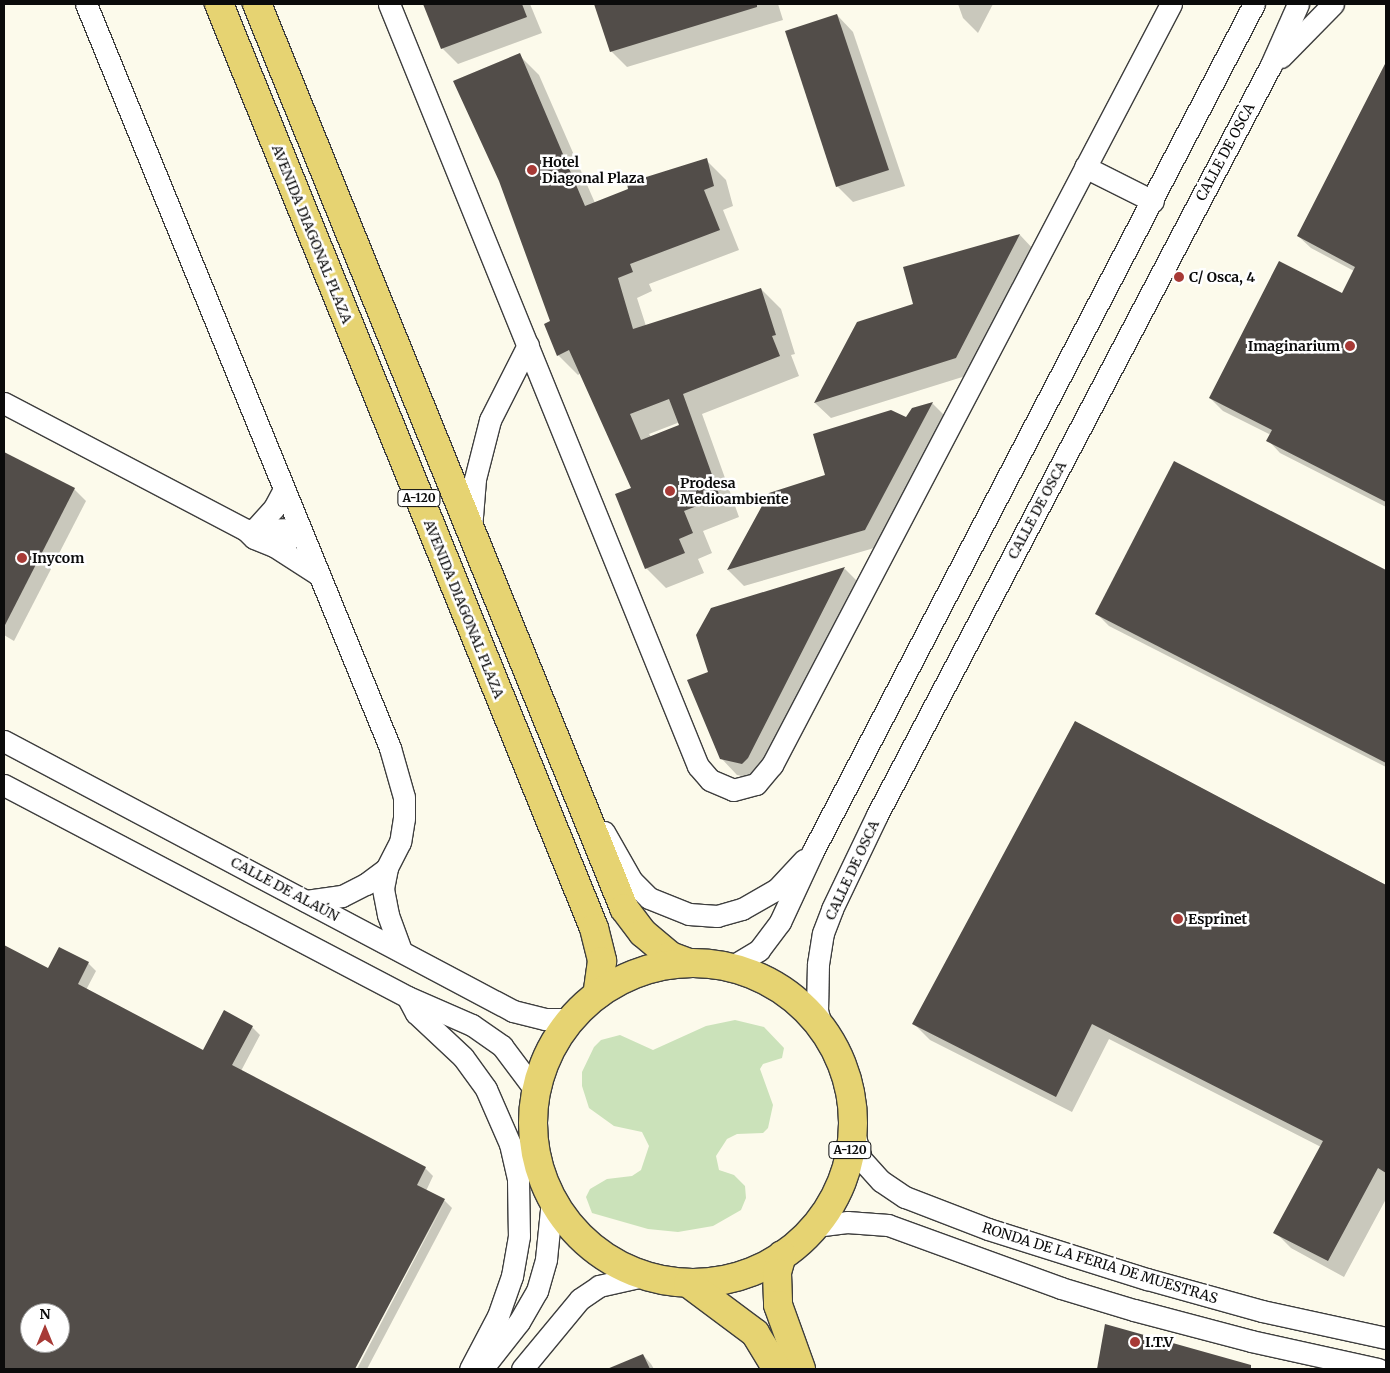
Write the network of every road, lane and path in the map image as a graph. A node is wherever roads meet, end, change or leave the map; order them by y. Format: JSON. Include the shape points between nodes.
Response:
{"nodes":[{"id":1,"x":86,"y":4,"type":"edge"},
{"id":2,"x":219,"y":4,"type":"edge"},
{"id":3,"x":257,"y":4,"type":"edge"},
{"id":4,"x":388,"y":4,"type":"edge"},
{"id":5,"x":1171,"y":4,"type":"edge"},
{"id":6,"x":1254,"y":4,"type":"edge"},
{"id":7,"x":1298,"y":4,"type":"edge"},
{"id":8,"x":1333,"y":4,"type":"edge"},
{"id":9,"x":1271,"y":65,"type":"junction"},
{"id":10,"x":1085,"y":167,"type":"junction"},
{"id":11,"x":1153,"y":201,"type":"junction"},
{"id":12,"x":528,"y":345,"type":"junction"},
{"id":13,"x":4,"y":403,"type":"edge"},
{"id":14,"x":284,"y":489,"type":"junction"},
{"id":15,"x":250,"y":529,"type":"junction"},
{"id":16,"x":300,"y":529,"type":"junction"},
{"id":17,"x":471,"y":529,"type":"junction"},
{"id":18,"x":274,"y":546,"type":"junction"},
{"id":19,"x":319,"y":575,"type":"junction"},
{"id":20,"x":4,"y":741,"type":"edge"},
{"id":21,"x":572,"y":777,"type":"junction"},
{"id":22,"x":4,"y":785,"type":"edge"},
{"id":23,"x":813,"y":851,"type":"junction"},
{"id":24,"x":387,"y":868,"type":"junction"},
{"id":25,"x":306,"y":900,"type":"junction"},
{"id":26,"x":401,"y":951,"type":"junction"},
{"id":27,"x":689,"y":963,"type":"junction"},
{"id":28,"x":731,"y":968,"type":"junction"},
{"id":29,"x":597,"y":995,"type":"junction"},
{"id":30,"x":408,"y":997,"type":"junction"},
{"id":31,"x":571,"y":1019,"type":"junction"},
{"id":32,"x":822,"y":1028,"type":"junction"},
{"id":33,"x":535,"y":1090,"type":"junction"},
{"id":34,"x":853,"y":1129,"type":"junction"},
{"id":35,"x":552,"y":1200,"type":"junction"},
{"id":36,"x":815,"y":1226,"type":"junction"},
{"id":37,"x":782,"y":1256,"type":"junction"},
{"id":38,"x":643,"y":1276,"type":"junction"},
{"id":39,"x":688,"y":1283,"type":"junction"},
{"id":40,"x":1386,"y":1338,"type":"edge"},
{"id":41,"x":470,"y":1369,"type":"edge"},
{"id":42,"x":482,"y":1369,"type":"edge"},
{"id":43,"x":522,"y":1369,"type":"edge"},
{"id":44,"x":777,"y":1369,"type":"edge"},
{"id":45,"x":801,"y":1369,"type":"edge"},
{"id":46,"x":1378,"y":1369,"type":"edge"}],
"edges":[{"from":1,"to":14,"type":"street"},
{"from":2,"to":29,"type":"main road","name":"AVENIDA DIAGONAL PLAZA","number":"A-120","via":[[596,934],[602,961]]},
{"from":3,"to":17,"type":"main road","number":"A-120"},
{"from":4,"to":12,"type":"street"},
{"from":5,"to":10,"type":"street"},
{"from":6,"to":11,"type":"street"},
{"from":7,"to":9,"type":"street","name":"CALLE DE OSCA"},
{"from":8,"to":9,"type":"street"},
{"from":9,"to":32,"type":"street","name":"CALLE DE OSCA","via":[[877,816],[832,908],[823,932],[818,964],[817,1011]]},
{"from":10,"to":11,"type":"street"},
{"from":10,"to":12,"type":"street","via":[[772,765],[756,784],[733,790],[710,780],[698,766]]},
{"from":11,"to":23,"type":"street"},
{"from":12,"to":17,"type":"street","via":[[490,420],[475,479]]},
{"from":13,"to":15,"type":"street"},
{"from":14,"to":15,"type":"street","via":[[274,508]]},
{"from":14,"to":16,"type":"street"},
{"from":15,"to":16,"type":"street"},
{"from":15,"to":18,"type":"street","via":[[254,538]]},
{"from":16,"to":18,"type":"street","via":[[286,542]]},
{"from":16,"to":19,"type":"street"},
{"from":17,"to":21,"type":"main road","number":"A-120"},
{"from":18,"to":19,"type":"street"},
{"from":19,"to":24,"type":"street","via":[[399,776],[404,818],[400,842]]},
{"from":20,"to":25,"type":"street","name":"CALLE DE ALAÚN"},
{"from":21,"to":23,"type":"street","via":[[632,881],[649,898],[668,908],[689,914],[717,916],[742,909],[777,889]]},
{"from":21,"to":27,"type":"main road","number":"A-120","via":[[631,921],[670,956]]},
{"from":22,"to":30,"type":"street"},
{"from":23,"to":28,"type":"street","via":[[767,942]]},
{"from":24,"to":25,"type":"street","via":[[342,896]]},
{"from":24,"to":26,"type":"street","via":[[385,898]]},
{"from":25,"to":26,"type":"street","name":"CALLE DE ALAÚN"},
{"from":26,"to":31,"type":"street","name":"CALLE DE ALAÚN","via":[[513,1011],[545,1019]]},
{"from":27,"to":28,"type":"main road","number":"A-120"},
{"from":27,"to":29,"type":"main road","number":"A-120","via":[[656,968],[626,978]]},
{"from":28,"to":32,"type":"main road","number":"A-120","via":[[782,990]]},
{"from":29,"to":31,"type":"main road","number":"A-120"},
{"from":30,"to":33,"type":"street","via":[[489,1035],[511,1056]]},
{"from":30,"to":41,"type":"street","via":[[416,1013],[463,1057],[486,1089],[510,1144],[518,1180],[519,1236],[512,1276],[498,1316]]},
{"from":31,"to":33,"type":"main road","number":"A-120","via":[[550,1050]]},
{"from":32,"to":34,"type":"main road","number":"A-120","via":[[840,1059],[851,1093]]},
{"from":33,"to":35,"type":"main road","number":"A-120","via":[[533,1144]]},
{"from":34,"to":36,"type":"main road","number":"A-120","via":[[848,1164],[838,1189]]},
{"from":34,"to":40,"type":"street","name":"RONDA DE LA FERIA DE MUESTRAS","via":[[861,1159],[881,1181],[914,1201],[988,1229],[1146,1280],[1262,1311]]},
{"from":35,"to":38,"type":"main road","number":"A-120","via":[[585,1243],[622,1267]]},
{"from":35,"to":42,"type":"street","via":[[546,1259],[537,1291],[519,1322]]},
{"from":36,"to":37,"type":"main road","number":"A-120"},
{"from":36,"to":46,"type":"street","via":[[855,1222],[888,1225],[1061,1288],[1125,1307],[1251,1341]]},
{"from":37,"to":39,"type":"main road","number":"A-120","via":[[737,1276]]},
{"from":37,"to":45,"type":"main road","via":[[777,1273],[778,1305]]},
{"from":38,"to":39,"type":"main road","number":"A-120"},
{"from":38,"to":43,"type":"street","via":[[599,1286],[580,1299]]},
{"from":39,"to":44,"type":"main road","number":"A-120","via":[[755,1333]]}]}
